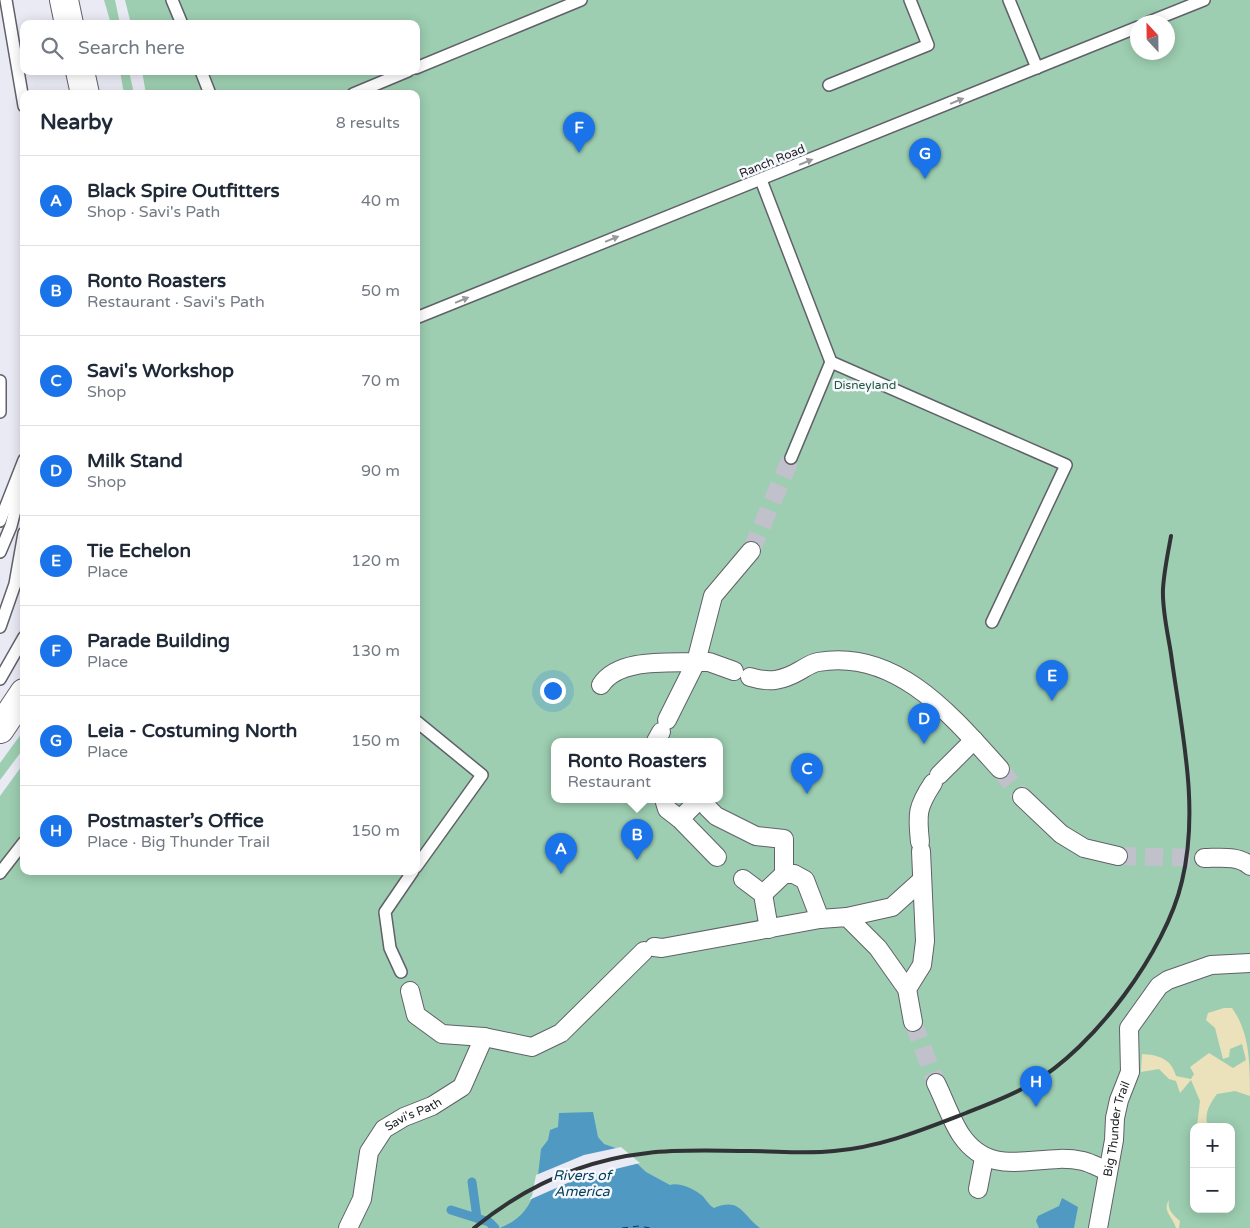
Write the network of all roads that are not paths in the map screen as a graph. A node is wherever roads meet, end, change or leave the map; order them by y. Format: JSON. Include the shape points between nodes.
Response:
{"nodes":[{"id":1,"x":6,"y":0,"type":"edge"},
{"id":2,"x":64,"y":0,"type":"edge"},
{"id":3,"x":172,"y":0,"type":"edge"},
{"id":4,"x":581,"y":0,"type":"edge"},
{"id":5,"x":910,"y":0,"type":"edge"},
{"id":6,"x":1009,"y":0,"type":"edge"},
{"id":7,"x":1204,"y":0,"type":"edge"},
{"id":8,"x":1166,"y":15,"type":"edge"},
{"id":9,"x":68,"y":20,"type":"edge"},
{"id":10,"x":180,"y":20,"type":"edge"},
{"id":11,"x":1130,"y":30,"type":"edge"},
{"id":12,"x":420,"y":66,"type":"edge"},
{"id":13,"x":1037,"y":68,"type":"junction"},
{"id":14,"x":81,"y":75,"type":"edge"},
{"id":15,"x":203,"y":75,"type":"edge"},
{"id":16,"x":398,"y":75,"type":"edge"},
{"id":17,"x":829,"y":85,"type":"dead end"},
{"id":18,"x":21,"y":90,"type":"edge"},
{"id":19,"x":83,"y":90,"type":"edge"},
{"id":20,"x":208,"y":90,"type":"edge"},
{"id":21,"x":363,"y":90,"type":"edge"},
{"id":22,"x":761,"y":180,"type":"junction"},
{"id":23,"x":420,"y":316,"type":"edge"},
{"id":24,"x":831,"y":362,"type":"junction"},
{"id":25,"x":0,"y":381,"type":"edge"},
{"id":26,"x":0,"y":412,"type":"edge"},
{"id":27,"x":791,"y":458,"type":"tunnel mouth"},
{"id":28,"x":20,"y":470,"type":"edge"},
{"id":29,"x":20,"y":491,"type":"edge"},
{"id":30,"x":0,"y":521,"type":"edge"},
{"id":31,"x":751,"y":551,"type":"tunnel mouth"},
{"id":32,"x":0,"y":552,"type":"edge"},
{"id":33,"x":20,"y":556,"type":"edge"},
{"id":34,"x":20,"y":590,"type":"edge"},
{"id":35,"x":992,"y":622,"type":"dead end"},
{"id":36,"x":0,"y":627,"type":"edge"},
{"id":37,"x":20,"y":644,"type":"edge"},
{"id":38,"x":696,"y":662,"type":"junction"},
{"id":39,"x":0,"y":679,"type":"edge"},
{"id":40,"x":601,"y":685,"type":"dead end"},
{"id":41,"x":420,"y":724,"type":"edge"},
{"id":42,"x":661,"y":731,"type":"edge"},
{"id":43,"x":974,"y":740,"type":"junction"},
{"id":44,"x":1000,"y":769,"type":"tunnel mouth"},
{"id":45,"x":1022,"y":797,"type":"tunnel mouth"},
{"id":46,"x":665,"y":803,"type":"edge"},
{"id":47,"x":680,"y":819,"type":"junction"},
{"id":48,"x":20,"y":847,"type":"edge"},
{"id":49,"x":1118,"y":856,"type":"tunnel mouth"},
{"id":50,"x":1204,"y":858,"type":"tunnel mouth"},
{"id":51,"x":420,"y":861,"type":"edge"},
{"id":52,"x":1250,"y":866,"type":"edge"},
{"id":53,"x":0,"y":874,"type":"edge"},
{"id":54,"x":784,"y":874,"type":"junction"},
{"id":55,"x":411,"y":875,"type":"edge"},
{"id":56,"x":922,"y":880,"type":"junction"},
{"id":57,"x":763,"y":894,"type":"junction"},
{"id":58,"x":847,"y":917,"type":"junction"},
{"id":59,"x":820,"y":919,"type":"junction"},
{"id":60,"x":769,"y":929,"type":"junction"},
{"id":61,"x":1250,"y":963,"type":"edge"},
{"id":62,"x":401,"y":972,"type":"dead end"},
{"id":63,"x":907,"y":989,"type":"junction"},
{"id":64,"x":410,"y":991,"type":"dead end"},
{"id":65,"x":913,"y":1022,"type":"tunnel mouth"},
{"id":66,"x":484,"y":1037,"type":"junction"},
{"id":67,"x":936,"y":1082,"type":"tunnel mouth"},
{"id":68,"x":984,"y":1158,"type":"junction"},
{"id":69,"x":1108,"y":1171,"type":"junction"},
{"id":70,"x":978,"y":1189,"type":"dead end"},
{"id":71,"x":348,"y":1228,"type":"edge"},
{"id":72,"x":1098,"y":1228,"type":"edge"}],
"edges":[{"from":1,"to":18,"type":"lane"},
{"from":2,"to":9,"type":"main road"},
{"from":3,"to":10,"type":"lane"},
{"from":4,"to":12,"type":"lane"},
{"from":5,"to":17,"type":"lane","via":[[928,45]]},
{"from":6,"to":13,"type":"lane"},
{"from":7,"to":8,"type":"lane"},
{"from":11,"to":13,"type":"lane","name":"Ranch Road"},
{"from":22,"to":13,"type":"lane","name":"Ranch Road","one_way":true},
{"from":14,"to":19,"type":"main road"},
{"from":15,"to":20,"type":"lane"},
{"from":16,"to":21,"type":"lane"},
{"from":23,"to":22,"type":"lane","name":"Ranch Road","one_way":true},
{"from":22,"to":24,"type":"lane"},
{"from":24,"to":27,"type":"lane"},
{"from":24,"to":35,"type":"lane","via":[[1066,464]]},
{"from":25,"to":26,"type":"lane"},
{"from":28,"to":30,"type":"lane"},
{"from":29,"to":32,"type":"lane"},
{"from":31,"to":38,"type":"street","via":[[714,596]]},
{"from":33,"to":36,"type":"lane","via":[[15,584]]},
{"from":34,"to":36,"type":"lane","via":[[12,611]]},
{"from":37,"to":39,"type":"lane"},
{"from":38,"to":40,"type":"street","via":[[627,667],[606,677]]},
{"from":38,"to":42,"type":"street"},
{"from":38,"to":43,"type":"street","via":[[709,662],[767,682],[790,676],[814,663],[836,659],[866,663],[916,686],[941,705]]},
{"from":41,"to":51,"type":"lane","via":[[482,775]]},
{"from":43,"to":44,"type":"street"},
{"from":43,"to":56,"type":"street","via":[[936,779],[920,803]]},
{"from":45,"to":49,"type":"street","via":[[1061,834],[1084,848]]},
{"from":46,"to":47,"type":"street","via":[[667,810]]},
{"from":47,"to":54,"type":"street","via":[[701,806],[756,836],[784,839]]},
{"from":47,"to":57,"type":"street"},
{"from":48,"to":53,"type":"lane"},
{"from":50,"to":52,"type":"street","via":[[1235,858]]},
{"from":54,"to":57,"type":"street"},
{"from":54,"to":59,"type":"street","via":[[794,874],[805,880]]},
{"from":55,"to":62,"type":"lane","via":[[385,912],[390,948]]},
{"from":56,"to":58,"type":"street","via":[[892,907]]},
{"from":56,"to":63,"type":"street","via":[[925,941],[922,965]]},
{"from":57,"to":60,"type":"street"},
{"from":58,"to":59,"type":"street"},
{"from":58,"to":63,"type":"street","via":[[878,948]]},
{"from":59,"to":60,"type":"street"},
{"from":60,"to":66,"type":"street","via":[[649,949],[561,1033],[532,1047]]},
{"from":61,"to":69,"type":"street","name":"Big Thunder Trail","via":[[1211,966],[1168,980],[1145,1004],[1129,1028],[1130,1072],[1115,1118]]},
{"from":63,"to":65,"type":"street"},
{"from":64,"to":66,"type":"street","via":[[416,1015],[442,1034]]},
{"from":66,"to":71,"type":"street","name":"Savi's Path","via":[[462,1087],[432,1106],[384,1129],[369,1152],[362,1199]]},
{"from":67,"to":68,"type":"street","via":[[962,1136]]},
{"from":68,"to":69,"type":"street","via":[[1004,1163],[1083,1161]]},
{"from":68,"to":70,"type":"street"},
{"from":69,"to":72,"type":"street","name":"Big Thunder Trail"}]}
